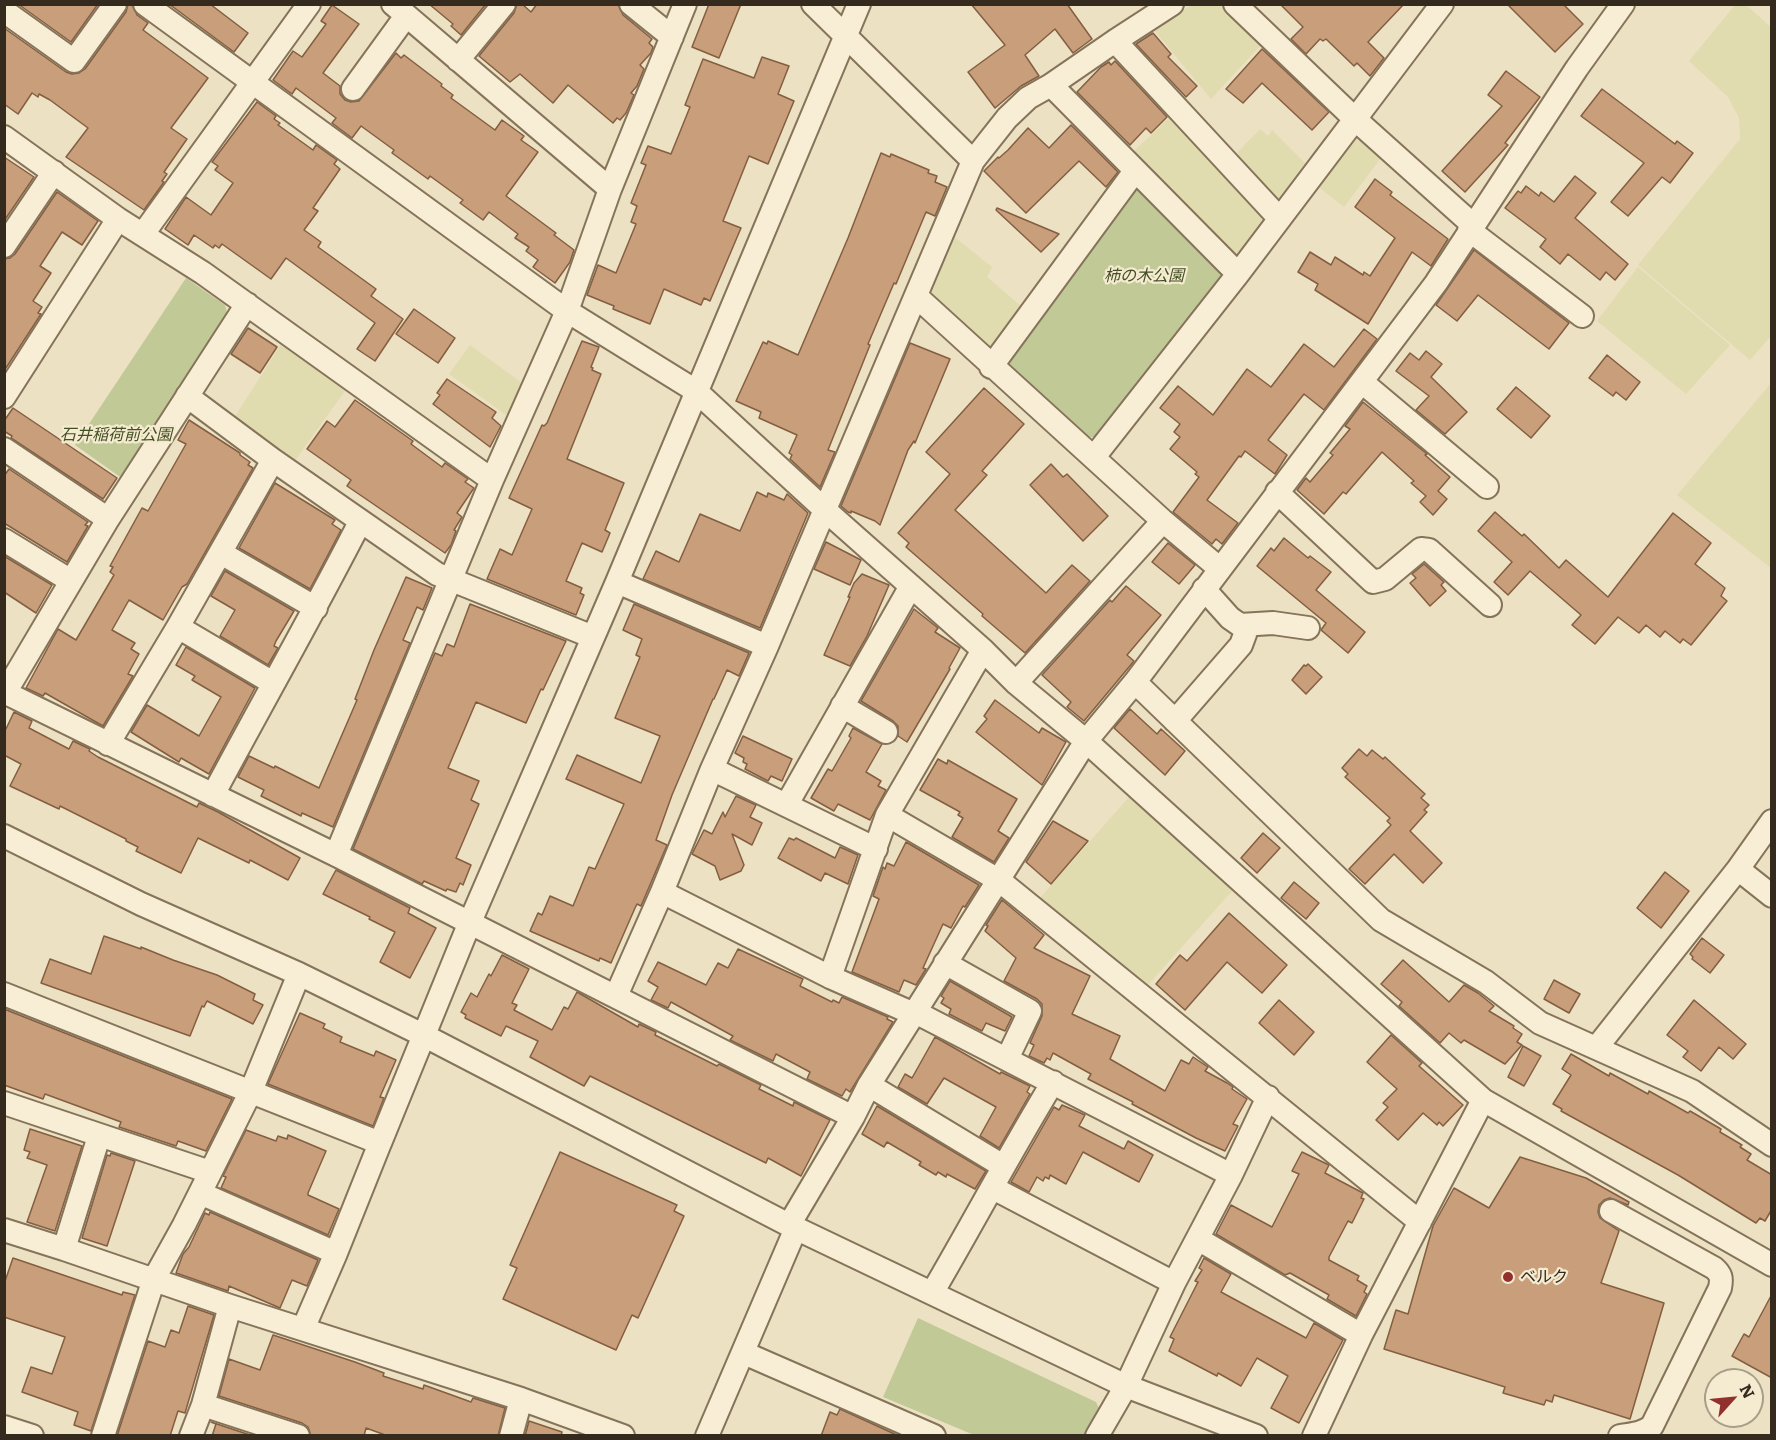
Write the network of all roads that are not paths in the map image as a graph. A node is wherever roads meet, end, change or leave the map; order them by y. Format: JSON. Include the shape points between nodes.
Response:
{"nodes":[{"id":1,"x":116,"y":4,"type":"edge"},
{"id":2,"x":145,"y":4,"type":"edge"},
{"id":3,"x":309,"y":4,"type":"edge"},
{"id":4,"x":504,"y":4,"type":"edge"},
{"id":5,"x":631,"y":4,"type":"edge"},
{"id":6,"x":685,"y":4,"type":"edge"},
{"id":7,"x":813,"y":4,"type":"edge"},
{"id":8,"x":858,"y":4,"type":"edge"},
{"id":9,"x":1172,"y":4,"type":"edge"},
{"id":10,"x":1235,"y":4,"type":"edge"},
{"id":11,"x":1442,"y":4,"type":"edge"},
{"id":12,"x":1623,"y":4,"type":"edge"},
{"id":13,"x":399,"y":10,"type":"edge"},
{"id":14,"x":4,"y":11,"type":"edge"},
{"id":15,"x":672,"y":36,"type":"junction"},
{"id":16,"x":845,"y":37,"type":"junction"},
{"id":17,"x":1115,"y":41,"type":"junction"},
{"id":18,"x":458,"y":60,"type":"junction"},
{"id":19,"x":252,"y":83,"type":"junction"},
{"id":20,"x":1051,"y":85,"type":"junction"},
{"id":21,"x":353,"y":89,"type":"dead end"},
{"id":22,"x":1356,"y":120,"type":"junction"},
{"id":23,"x":4,"y":137,"type":"edge"},
{"id":24,"x":973,"y":161,"type":"junction"},
{"id":25,"x":1135,"y":171,"type":"junction"},
{"id":26,"x":54,"y":172,"type":"junction"},
{"id":27,"x":610,"y":189,"type":"junction"},
{"id":28,"x":1280,"y":218,"type":"junction"},
{"id":29,"x":118,"y":219,"type":"junction"},
{"id":30,"x":1471,"y":228,"type":"junction"},
{"id":31,"x":143,"y":234,"type":"junction"},
{"id":32,"x":4,"y":246,"type":"edge"},
{"id":33,"x":1238,"y":274,"type":"junction"},
{"id":34,"x":916,"y":296,"type":"junction"},
{"id":35,"x":247,"y":304,"type":"junction"},
{"id":36,"x":567,"y":311,"type":"junction"},
{"id":37,"x":1582,"y":316,"type":"dead end"},
{"id":38,"x":991,"y":367,"type":"junction"},
{"id":39,"x":1362,"y":382,"type":"junction"},
{"id":40,"x":696,"y":391,"type":"junction"},
{"id":41,"x":187,"y":396,"type":"junction"},
{"id":42,"x":4,"y":397,"type":"edge"},
{"id":43,"x":4,"y":449,"type":"edge"},
{"id":44,"x":1094,"y":457,"type":"junction"},
{"id":45,"x":273,"y":460,"type":"junction"},
{"id":46,"x":492,"y":480,"type":"junction"},
{"id":47,"x":1487,"y":487,"type":"dead end"},
{"id":48,"x":1277,"y":492,"type":"junction"},
{"id":49,"x":824,"y":510,"type":"junction"},
{"id":50,"x":108,"y":519,"type":"junction"},
{"id":51,"x":1163,"y":521,"type":"junction"},
{"id":52,"x":360,"y":522,"type":"junction"},
{"id":53,"x":4,"y":540,"type":"edge"},
{"id":54,"x":221,"y":553,"type":"junction"},
{"id":55,"x":1219,"y":568,"type":"junction"},
{"id":56,"x":453,"y":578,"type":"junction"},
{"id":57,"x":71,"y":581,"type":"junction"},
{"id":58,"x":617,"y":582,"type":"junction"},
{"id":59,"x":911,"y":586,"type":"junction"},
{"id":60,"x":1204,"y":589,"type":"junction"},
{"id":61,"x":1490,"y":605,"type":"dead end"},
{"id":62,"x":316,"y":608,"type":"junction"},
{"id":63,"x":1248,"y":626,"type":"junction"},
{"id":64,"x":178,"y":627,"type":"junction"},
{"id":65,"x":1308,"y":628,"type":"dead end"},
{"id":66,"x":593,"y":637,"type":"junction"},
{"id":67,"x":767,"y":646,"type":"junction"},
{"id":68,"x":983,"y":650,"type":"junction"},
{"id":69,"x":1016,"y":682,"type":"junction"},
{"id":70,"x":1135,"y":682,"type":"junction"},
{"id":71,"x":273,"y":683,"type":"junction"},
{"id":72,"x":5,"y":692,"type":"edge"},
{"id":73,"x":842,"y":706,"type":"junction"},
{"id":74,"x":1175,"y":721,"type":"junction"},
{"id":75,"x":886,"y":732,"type":"dead end"},
{"id":76,"x":1086,"y":741,"type":"junction"},
{"id":77,"x":108,"y":744,"type":"junction"},
{"id":78,"x":712,"y":769,"type":"junction"},
{"id":79,"x":213,"y":795,"type":"junction"},
{"id":80,"x":787,"y":804,"type":"junction"},
{"id":81,"x":887,"y":815,"type":"junction"},
{"id":82,"x":1772,"y":821,"type":"edge"},
{"id":83,"x":4,"y":836,"type":"edge"},
{"id":84,"x":876,"y":849,"type":"junction"},
{"id":85,"x":336,"y":855,"type":"junction"},
{"id":86,"x":1738,"y":869,"type":"junction"},
{"id":87,"x":1000,"y":880,"type":"junction"},
{"id":88,"x":662,"y":892,"type":"junction"},
{"id":89,"x":1772,"y":896,"type":"edge"},
{"id":90,"x":470,"y":922,"type":"junction"},
{"id":91,"x":945,"y":963,"type":"junction"},
{"id":92,"x":298,"y":974,"type":"junction"},
{"id":93,"x":830,"y":977,"type":"junction"},
{"id":94,"x":4,"y":994,"type":"edge"},
{"id":95,"x":616,"y":996,"type":"junction"},
{"id":96,"x":915,"y":1013,"type":"junction"},
{"id":97,"x":423,"y":1035,"type":"junction"},
{"id":98,"x":1597,"y":1047,"type":"junction"},
{"id":99,"x":1007,"y":1059,"type":"junction"},
{"id":100,"x":1053,"y":1082,"type":"junction"},
{"id":101,"x":869,"y":1085,"type":"junction"},
{"id":102,"x":251,"y":1091,"type":"junction"},
{"id":103,"x":1268,"y":1097,"type":"junction"},
{"id":104,"x":1482,"y":1100,"type":"junction"},
{"id":105,"x":4,"y":1103,"type":"edge"},
{"id":106,"x":853,"y":1117,"type":"junction"},
{"id":107,"x":99,"y":1136,"type":"junction"},
{"id":108,"x":380,"y":1143,"type":"junction"},
{"id":109,"x":1772,"y":1144,"type":"edge"},
{"id":110,"x":1003,"y":1166,"type":"junction"},
{"id":111,"x":210,"y":1172,"type":"junction"},
{"id":112,"x":1231,"y":1175,"type":"junction"},
{"id":113,"x":993,"y":1188,"type":"junction"},
{"id":114,"x":200,"y":1193,"type":"junction"},
{"id":115,"x":1611,"y":1211,"type":"dead end"},
{"id":116,"x":1420,"y":1222,"type":"junction"},
{"id":117,"x":793,"y":1226,"type":"junction"},
{"id":118,"x":4,"y":1230,"type":"edge"},
{"id":119,"x":1198,"y":1239,"type":"junction"},
{"id":120,"x":64,"y":1249,"type":"junction"},
{"id":121,"x":336,"y":1253,"type":"junction"},
{"id":122,"x":1772,"y":1265,"type":"edge"},
{"id":123,"x":154,"y":1279,"type":"junction"},
{"id":124,"x":1174,"y":1283,"type":"junction"},
{"id":125,"x":933,"y":1293,"type":"junction"},
{"id":126,"x":230,"y":1306,"type":"junction"},
{"id":127,"x":303,"y":1329,"type":"junction"},
{"id":128,"x":1361,"y":1335,"type":"junction"},
{"id":129,"x":744,"y":1353,"type":"junction"},
{"id":130,"x":1126,"y":1386,"type":"junction"},
{"id":131,"x":522,"y":1400,"type":"junction"},
{"id":132,"x":203,"y":1405,"type":"junction"},
{"id":133,"x":4,"y":1427,"type":"edge"},
{"id":134,"x":32,"y":1436,"type":"edge"},
{"id":135,"x":103,"y":1436,"type":"edge"},
{"id":136,"x":191,"y":1436,"type":"edge"},
{"id":137,"x":298,"y":1436,"type":"edge"},
{"id":138,"x":511,"y":1436,"type":"edge"},
{"id":139,"x":623,"y":1436,"type":"edge"},
{"id":140,"x":707,"y":1436,"type":"edge"},
{"id":141,"x":934,"y":1436,"type":"edge"},
{"id":142,"x":1097,"y":1436,"type":"edge"},
{"id":143,"x":1256,"y":1436,"type":"edge"},
{"id":144,"x":1314,"y":1436,"type":"edge"},
{"id":145,"x":1620,"y":1436,"type":"edge"}],
"edges":[{"from":1,"to":14,"type":"street","via":[[74,61]]},
{"from":2,"to":19,"type":"street"},
{"from":3,"to":19,"type":"street"},
{"from":4,"to":18,"type":"street"},
{"from":5,"to":15,"type":"street"},
{"from":6,"to":15,"type":"street"},
{"from":7,"to":16,"type":"street"},
{"from":8,"to":16,"type":"street"},
{"from":9,"to":17,"type":"street"},
{"from":10,"to":22,"type":"street"},
{"from":11,"to":22,"type":"street"},
{"from":12,"to":30,"type":"street"},
{"from":13,"to":18,"type":"street"},
{"from":13,"to":21,"type":"street"},
{"from":15,"to":27,"type":"street"},
{"from":16,"to":24,"type":"street"},
{"from":16,"to":40,"type":"street"},
{"from":17,"to":20,"type":"street"},
{"from":17,"to":28,"type":"street"},
{"from":18,"to":27,"type":"street"},
{"from":19,"to":31,"type":"street"},
{"from":19,"to":36,"type":"street"},
{"from":20,"to":24,"type":"street","via":[[1028,98],[1007,118]]},
{"from":20,"to":25,"type":"street"},
{"from":22,"to":28,"type":"street"},
{"from":22,"to":30,"type":"street"},
{"from":23,"to":26,"type":"street"},
{"from":24,"to":34,"type":"street"},
{"from":25,"to":33,"type":"street"},
{"from":25,"to":38,"type":"street"},
{"from":26,"to":29,"type":"street"},
{"from":26,"to":32,"type":"street"},
{"from":27,"to":36,"type":"street"},
{"from":28,"to":33,"type":"street"},
{"from":29,"to":31,"type":"street"},
{"from":29,"to":42,"type":"street"},
{"from":30,"to":37,"type":"street"},
{"from":30,"to":39,"type":"street","via":[[1437,283]]},
{"from":31,"to":35,"type":"street"},
{"from":33,"to":44,"type":"street"},
{"from":34,"to":38,"type":"street"},
{"from":34,"to":49,"type":"street"},
{"from":35,"to":41,"type":"street"},
{"from":35,"to":46,"type":"street"},
{"from":36,"to":40,"type":"street"},
{"from":36,"to":46,"type":"street"},
{"from":38,"to":44,"type":"street"},
{"from":39,"to":47,"type":"street"},
{"from":39,"to":48,"type":"street"},
{"from":40,"to":49,"type":"street"},
{"from":40,"to":58,"type":"street"},
{"from":41,"to":45,"type":"street"},
{"from":41,"to":50,"type":"street"},
{"from":43,"to":50,"type":"street"},
{"from":44,"to":51,"type":"street"},
{"from":45,"to":52,"type":"street"},
{"from":45,"to":54,"type":"street"},
{"from":46,"to":56,"type":"street"},
{"from":48,"to":55,"type":"street"},
{"from":48,"to":61,"type":"street","via":[[1373,582],[1385,579],[1421,549],[1429,550]]},
{"from":49,"to":59,"type":"street"},
{"from":49,"to":67,"type":"street"},
{"from":50,"to":57,"type":"street"},
{"from":51,"to":55,"type":"street"},
{"from":51,"to":69,"type":"street"},
{"from":52,"to":56,"type":"street","via":[[437,574]]},
{"from":52,"to":62,"type":"street"},
{"from":53,"to":57,"type":"street"},
{"from":54,"to":62,"type":"street"},
{"from":54,"to":64,"type":"street"},
{"from":55,"to":60,"type":"street"},
{"from":56,"to":66,"type":"street"},
{"from":56,"to":85,"type":"street"},
{"from":57,"to":72,"type":"street"},
{"from":58,"to":66,"type":"street"},
{"from":58,"to":67,"type":"street"},
{"from":59,"to":68,"type":"street"},
{"from":59,"to":73,"type":"street"},
{"from":60,"to":63,"type":"street","via":[[1230,618]]},
{"from":60,"to":70,"type":"street"},
{"from":62,"to":71,"type":"street"},
{"from":63,"to":65,"type":"street","via":[[1273,623]]},
{"from":63,"to":74,"type":"street","via":[[1241,645]]},
{"from":64,"to":71,"type":"street"},
{"from":64,"to":77,"type":"street"},
{"from":66,"to":90,"type":"street"},
{"from":67,"to":78,"type":"street"},
{"from":68,"to":69,"type":"street"},
{"from":68,"to":81,"type":"street"},
{"from":69,"to":76,"type":"street"},
{"from":70,"to":74,"type":"street"},
{"from":70,"to":76,"type":"street"},
{"from":71,"to":79,"type":"street"},
{"from":72,"to":77,"type":"street"},
{"from":73,"to":75,"type":"street"},
{"from":73,"to":80,"type":"street"},
{"from":74,"to":98,"type":"street","via":[[1382,920],[1486,982],[1540,1023]]},
{"from":76,"to":87,"type":"street"},
{"from":76,"to":104,"type":"street"},
{"from":77,"to":79,"type":"street"},
{"from":78,"to":80,"type":"street"},
{"from":78,"to":88,"type":"street"},
{"from":79,"to":85,"type":"street"},
{"from":80,"to":84,"type":"street"},
{"from":81,"to":84,"type":"street"},
{"from":81,"to":87,"type":"street"},
{"from":82,"to":86,"type":"street"},
{"from":83,"to":92,"type":"street","via":[[141,904]]},
{"from":84,"to":93,"type":"street"},
{"from":85,"to":90,"type":"street"},
{"from":86,"to":89,"type":"street"},
{"from":86,"to":98,"type":"street"},
{"from":87,"to":91,"type":"street"},
{"from":87,"to":103,"type":"street"},
{"from":88,"to":93,"type":"street"},
{"from":88,"to":95,"type":"street"},
{"from":90,"to":95,"type":"street"},
{"from":90,"to":97,"type":"street"},
{"from":91,"to":96,"type":"street"},
{"from":91,"to":99,"type":"street","via":[[1030,1011]]},
{"from":92,"to":97,"type":"street"},
{"from":92,"to":102,"type":"street"},
{"from":93,"to":96,"type":"street"},
{"from":94,"to":102,"type":"street"},
{"from":95,"to":106,"type":"street"},
{"from":96,"to":99,"type":"street"},
{"from":96,"to":101,"type":"street"},
{"from":97,"to":108,"type":"street"},
{"from":97,"to":117,"type":"street"},
{"from":98,"to":109,"type":"street","via":[[1692,1091]]},
{"from":99,"to":100,"type":"street"},
{"from":100,"to":110,"type":"street"},
{"from":100,"to":112,"type":"street"},
{"from":101,"to":106,"type":"street"},
{"from":101,"to":110,"type":"street"},
{"from":102,"to":108,"type":"street"},
{"from":102,"to":111,"type":"street"},
{"from":103,"to":112,"type":"street"},
{"from":103,"to":116,"type":"street"},
{"from":104,"to":116,"type":"street"},
{"from":104,"to":122,"type":"street"},
{"from":105,"to":107,"type":"street"},
{"from":106,"to":117,"type":"street"},
{"from":107,"to":111,"type":"street"},
{"from":107,"to":120,"type":"street"},
{"from":108,"to":121,"type":"street"},
{"from":110,"to":113,"type":"street"},
{"from":111,"to":114,"type":"street"},
{"from":112,"to":119,"type":"street"},
{"from":113,"to":124,"type":"street"},
{"from":113,"to":125,"type":"street"},
{"from":114,"to":121,"type":"street"},
{"from":114,"to":123,"type":"street"},
{"from":115,"to":145,"type":"street","via":[[1714,1268],[1722,1279],[1652,1426],[1638,1434]]},
{"from":116,"to":128,"type":"street"},
{"from":117,"to":125,"type":"street"},
{"from":117,"to":129,"type":"street"},
{"from":118,"to":120,"type":"street"},
{"from":119,"to":124,"type":"street"},
{"from":119,"to":128,"type":"street"},
{"from":120,"to":123,"type":"street"},
{"from":121,"to":127,"type":"street"},
{"from":123,"to":126,"type":"street"},
{"from":123,"to":135,"type":"street"},
{"from":124,"to":130,"type":"street"},
{"from":125,"to":130,"type":"street"},
{"from":126,"to":127,"type":"street"},
{"from":126,"to":132,"type":"street"},
{"from":127,"to":131,"type":"street"},
{"from":128,"to":144,"type":"street"},
{"from":129,"to":140,"type":"street"},
{"from":129,"to":141,"type":"street"},
{"from":130,"to":142,"type":"street"},
{"from":130,"to":143,"type":"street"},
{"from":131,"to":138,"type":"street"},
{"from":131,"to":139,"type":"street"},
{"from":132,"to":136,"type":"street"},
{"from":132,"to":137,"type":"street"},
{"from":133,"to":134,"type":"street"}]}
